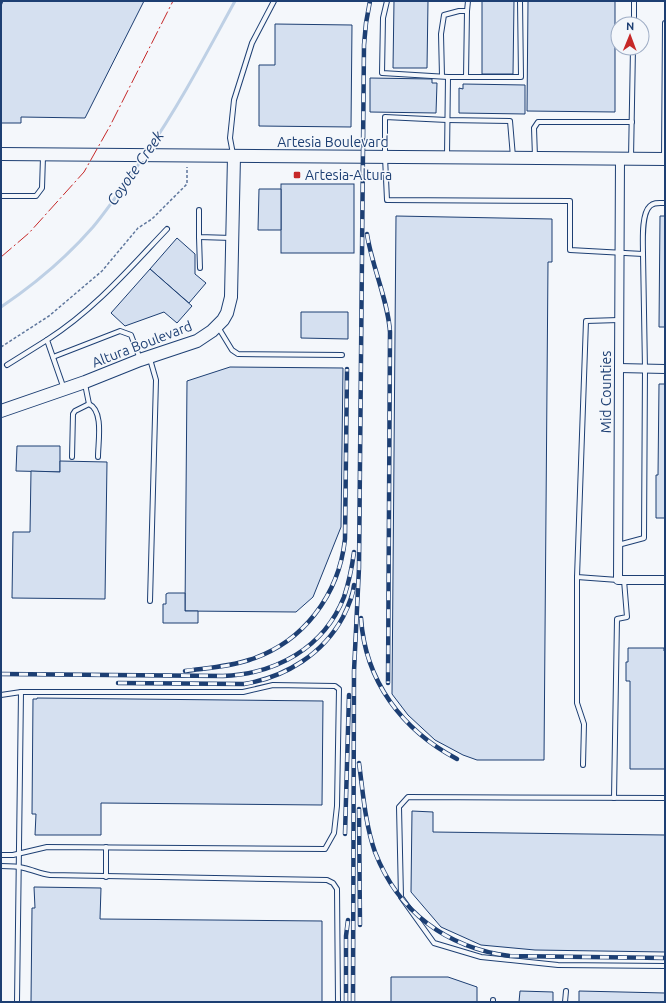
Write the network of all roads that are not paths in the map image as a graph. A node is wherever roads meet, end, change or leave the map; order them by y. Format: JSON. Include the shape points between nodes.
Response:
{"nodes":[{"id":1,"x":274,"y":1,"type":"edge"},
{"id":2,"x":387,"y":1,"type":"edge"},
{"id":3,"x":468,"y":1,"type":"edge"},
{"id":4,"x":520,"y":1,"type":"edge"},
{"id":5,"x":634,"y":1,"type":"edge"},
{"id":6,"x":467,"y":11,"type":"junction"},
{"id":7,"x":634,"y":16,"type":"edge"},
{"id":8,"x":665,"y":23,"type":"edge"},
{"id":9,"x":633,"y":56,"type":"edge"},
{"id":10,"x":442,"y":76,"type":"junction"},
{"id":11,"x":448,"y":76,"type":"junction"},
{"id":12,"x":466,"y":77,"type":"junction"},
{"id":13,"x":447,"y":120,"type":"junction"},
{"id":14,"x":632,"y":122,"type":"junction"},
{"id":15,"x":1,"y":154,"type":"edge"},
{"id":16,"x":44,"y":154,"type":"junction"},
{"id":17,"x":234,"y":156,"type":"junction"},
{"id":18,"x":385,"y":157,"type":"junction"},
{"id":19,"x":448,"y":157,"type":"junction"},
{"id":20,"x":514,"y":158,"type":"junction"},
{"id":21,"x":535,"y":158,"type":"junction"},
{"id":22,"x":625,"y":158,"type":"junction"},
{"id":23,"x":664,"y":159,"type":"edge"},
{"id":24,"x":1,"y":196,"type":"edge"},
{"id":25,"x":665,"y":203,"type":"edge"},
{"id":26,"x":199,"y":210,"type":"dead end"},
{"id":27,"x":167,"y":229,"type":"dead end"},
{"id":28,"x":199,"y":237,"type":"junction"},
{"id":29,"x":232,"y":238,"type":"junction"},
{"id":30,"x":619,"y":253,"type":"junction"},
{"id":31,"x":643,"y":254,"type":"junction"},
{"id":32,"x":200,"y":268,"type":"dead end"},
{"id":33,"x":619,"y":320,"type":"junction"},
{"id":34,"x":217,"y":326,"type":"junction"},
{"id":35,"x":47,"y":340,"type":"junction"},
{"id":36,"x":342,"y":355,"type":"dead end"},
{"id":37,"x":53,"y":357,"type":"junction"},
{"id":38,"x":145,"y":358,"type":"junction"},
{"id":39,"x":7,"y":365,"type":"dead end"},
{"id":40,"x":619,"y":368,"type":"junction"},
{"id":41,"x":645,"y":369,"type":"junction"},
{"id":42,"x":665,"y":369,"type":"edge"},
{"id":43,"x":85,"y":382,"type":"junction"},
{"id":44,"x":64,"y":389,"type":"junction"},
{"id":45,"x":89,"y":404,"type":"junction"},
{"id":46,"x":1,"y":411,"type":"edge"},
{"id":47,"x":72,"y":457,"type":"dead end"},
{"id":48,"x":98,"y":457,"type":"dead end"},
{"id":49,"x":618,"y":545,"type":"junction"},
{"id":50,"x":577,"y":577,"type":"junction"},
{"id":51,"x":621,"y":580,"type":"junction"},
{"id":52,"x":665,"y":580,"type":"edge"},
{"id":53,"x":150,"y":601,"type":"dead end"},
{"id":54,"x":21,"y":692,"type":"junction"},
{"id":55,"x":1,"y":695,"type":"edge"},
{"id":56,"x":583,"y":765,"type":"dead end"},
{"id":57,"x":614,"y":798,"type":"junction"},
{"id":58,"x":665,"y":798,"type":"edge"},
{"id":59,"x":106,"y":848,"type":"junction"},
{"id":60,"x":19,"y":854,"type":"junction"},
{"id":61,"x":1,"y":856,"type":"edge"},
{"id":62,"x":1,"y":866,"type":"edge"},
{"id":63,"x":18,"y":867,"type":"junction"},
{"id":64,"x":106,"y":877,"type":"junction"},
{"id":65,"x":665,"y":966,"type":"edge"},
{"id":66,"x":566,"y":991,"type":"dead end"},
{"id":67,"x":17,"y":1002,"type":"edge"},
{"id":68,"x":338,"y":1002,"type":"edge"},
{"id":69,"x":565,"y":1002,"type":"edge"}],
"edges":[{"from":1,"to":17,"type":"lane","via":[[252,43],[234,100],[230,138]]},
{"from":2,"to":10,"type":"lane","via":[[382,73]]},
{"from":3,"to":6,"type":"lane"},
{"from":4,"to":12,"type":"lane","via":[[521,77]]},
{"from":5,"to":7,"type":"lane"},
{"from":6,"to":10,"type":"lane","via":[[444,15],[441,34]]},
{"from":6,"to":12,"type":"lane"},
{"from":8,"to":23,"type":"lane"},
{"from":9,"to":14,"type":"lane"},
{"from":10,"to":11,"type":"lane"},
{"from":11,"to":12,"type":"lane"},
{"from":11,"to":13,"type":"lane"},
{"from":13,"to":18,"type":"lane","via":[[385,116]]},
{"from":13,"to":19,"type":"lane"},
{"from":13,"to":20,"type":"lane","via":[[510,120]]},
{"from":14,"to":21,"type":"lane","via":[[538,122],[534,128]]},
{"from":14,"to":22,"type":"lane"},
{"from":15,"to":16,"type":"main road","name":"Artesia Boulevard"},
{"from":16,"to":17,"type":"main road","name":"Artesia Boulevard"},
{"from":16,"to":24,"type":"lane","via":[[42,188],[36,196]]},
{"from":17,"to":18,"type":"main road","name":"Artesia Boulevard"},
{"from":17,"to":29,"type":"main road","name":"Altura Boulevard"},
{"from":18,"to":19,"type":"main road","name":"Artesia Boulevard"},
{"from":18,"to":30,"type":"lane","via":[[387,200],[570,201],[570,250]]},
{"from":19,"to":20,"type":"main road","name":"Artesia Boulevard"},
{"from":20,"to":21,"type":"main road","name":"Artesia Boulevard"},
{"from":21,"to":22,"type":"main road","name":"Artesia Boulevard"},
{"from":22,"to":23,"type":"main road","name":"Artesia Boulevard"},
{"from":22,"to":30,"type":"street","name":"Mid Counties"},
{"from":25,"to":31,"type":"lane","via":[[656,203],[649,207],[644,215]]},
{"from":26,"to":28,"type":"lane"},
{"from":27,"to":35,"type":"lane","via":[[101,298],[66,328]]},
{"from":28,"to":29,"type":"lane"},
{"from":28,"to":32,"type":"lane"},
{"from":29,"to":34,"type":"main road","name":"Altura Boulevard","via":[[231,297],[227,313]]},
{"from":30,"to":31,"type":"lane"},
{"from":30,"to":33,"type":"street","name":"Mid Counties"},
{"from":31,"to":41,"type":"lane"},
{"from":33,"to":40,"type":"street","name":"Mid Counties"},
{"from":33,"to":50,"type":"lane","via":[[586,321]]},
{"from":34,"to":36,"type":"lane","via":[[232,350],[238,354]]},
{"from":34,"to":38,"type":"main road","name":"Altura Boulevard","via":[[197,341]]},
{"from":35,"to":37,"type":"lane"},
{"from":35,"to":39,"type":"lane"},
{"from":37,"to":38,"type":"lane","via":[[120,331],[131,335]]},
{"from":37,"to":44,"type":"lane"},
{"from":38,"to":43,"type":"main road","name":"Altura Boulevard"},
{"from":38,"to":53,"type":"lane","via":[[156,380]]},
{"from":40,"to":41,"type":"street"},
{"from":40,"to":49,"type":"street","name":"Mid Counties"},
{"from":41,"to":42,"type":"street"},
{"from":41,"to":49,"type":"lane","via":[[644,538]]},
{"from":43,"to":44,"type":"main road","name":"Altura Boulevard"},
{"from":43,"to":45,"type":"lane"},
{"from":44,"to":46,"type":"main road","name":"Altura Boulevard"},
{"from":45,"to":47,"type":"lane","via":[[74,411],[73,414]]},
{"from":45,"to":48,"type":"lane","via":[[98,414]]},
{"from":49,"to":51,"type":"street","name":"Mid Counties"},
{"from":50,"to":51,"type":"lane"},
{"from":50,"to":56,"type":"lane","via":[[577,703],[584,724]]},
{"from":51,"to":52,"type":"street"},
{"from":51,"to":57,"type":"lane","via":[[626,617],[616,619]]},
{"from":54,"to":55,"type":"lane"},
{"from":54,"to":59,"type":"lane","via":[[243,692],[285,684],[335,686],[339,689],[337,806],[334,833],[325,849]]},
{"from":54,"to":60,"type":"lane"},
{"from":57,"to":58,"type":"lane"},
{"from":57,"to":65,"type":"lane","via":[[408,797],[399,808],[401,897],[434,943],[481,957],[558,965]]},
{"from":59,"to":60,"type":"lane","via":[[47,847]]},
{"from":59,"to":64,"type":"lane"},
{"from":60,"to":61,"type":"lane"},
{"from":60,"to":63,"type":"lane"},
{"from":62,"to":63,"type":"lane"},
{"from":63,"to":64,"type":"lane","via":[[45,874]]},
{"from":63,"to":67,"type":"lane"},
{"from":64,"to":68,"type":"lane","via":[[327,880],[333,883],[337,889]]},
{"from":66,"to":69,"type":"lane"}]}
